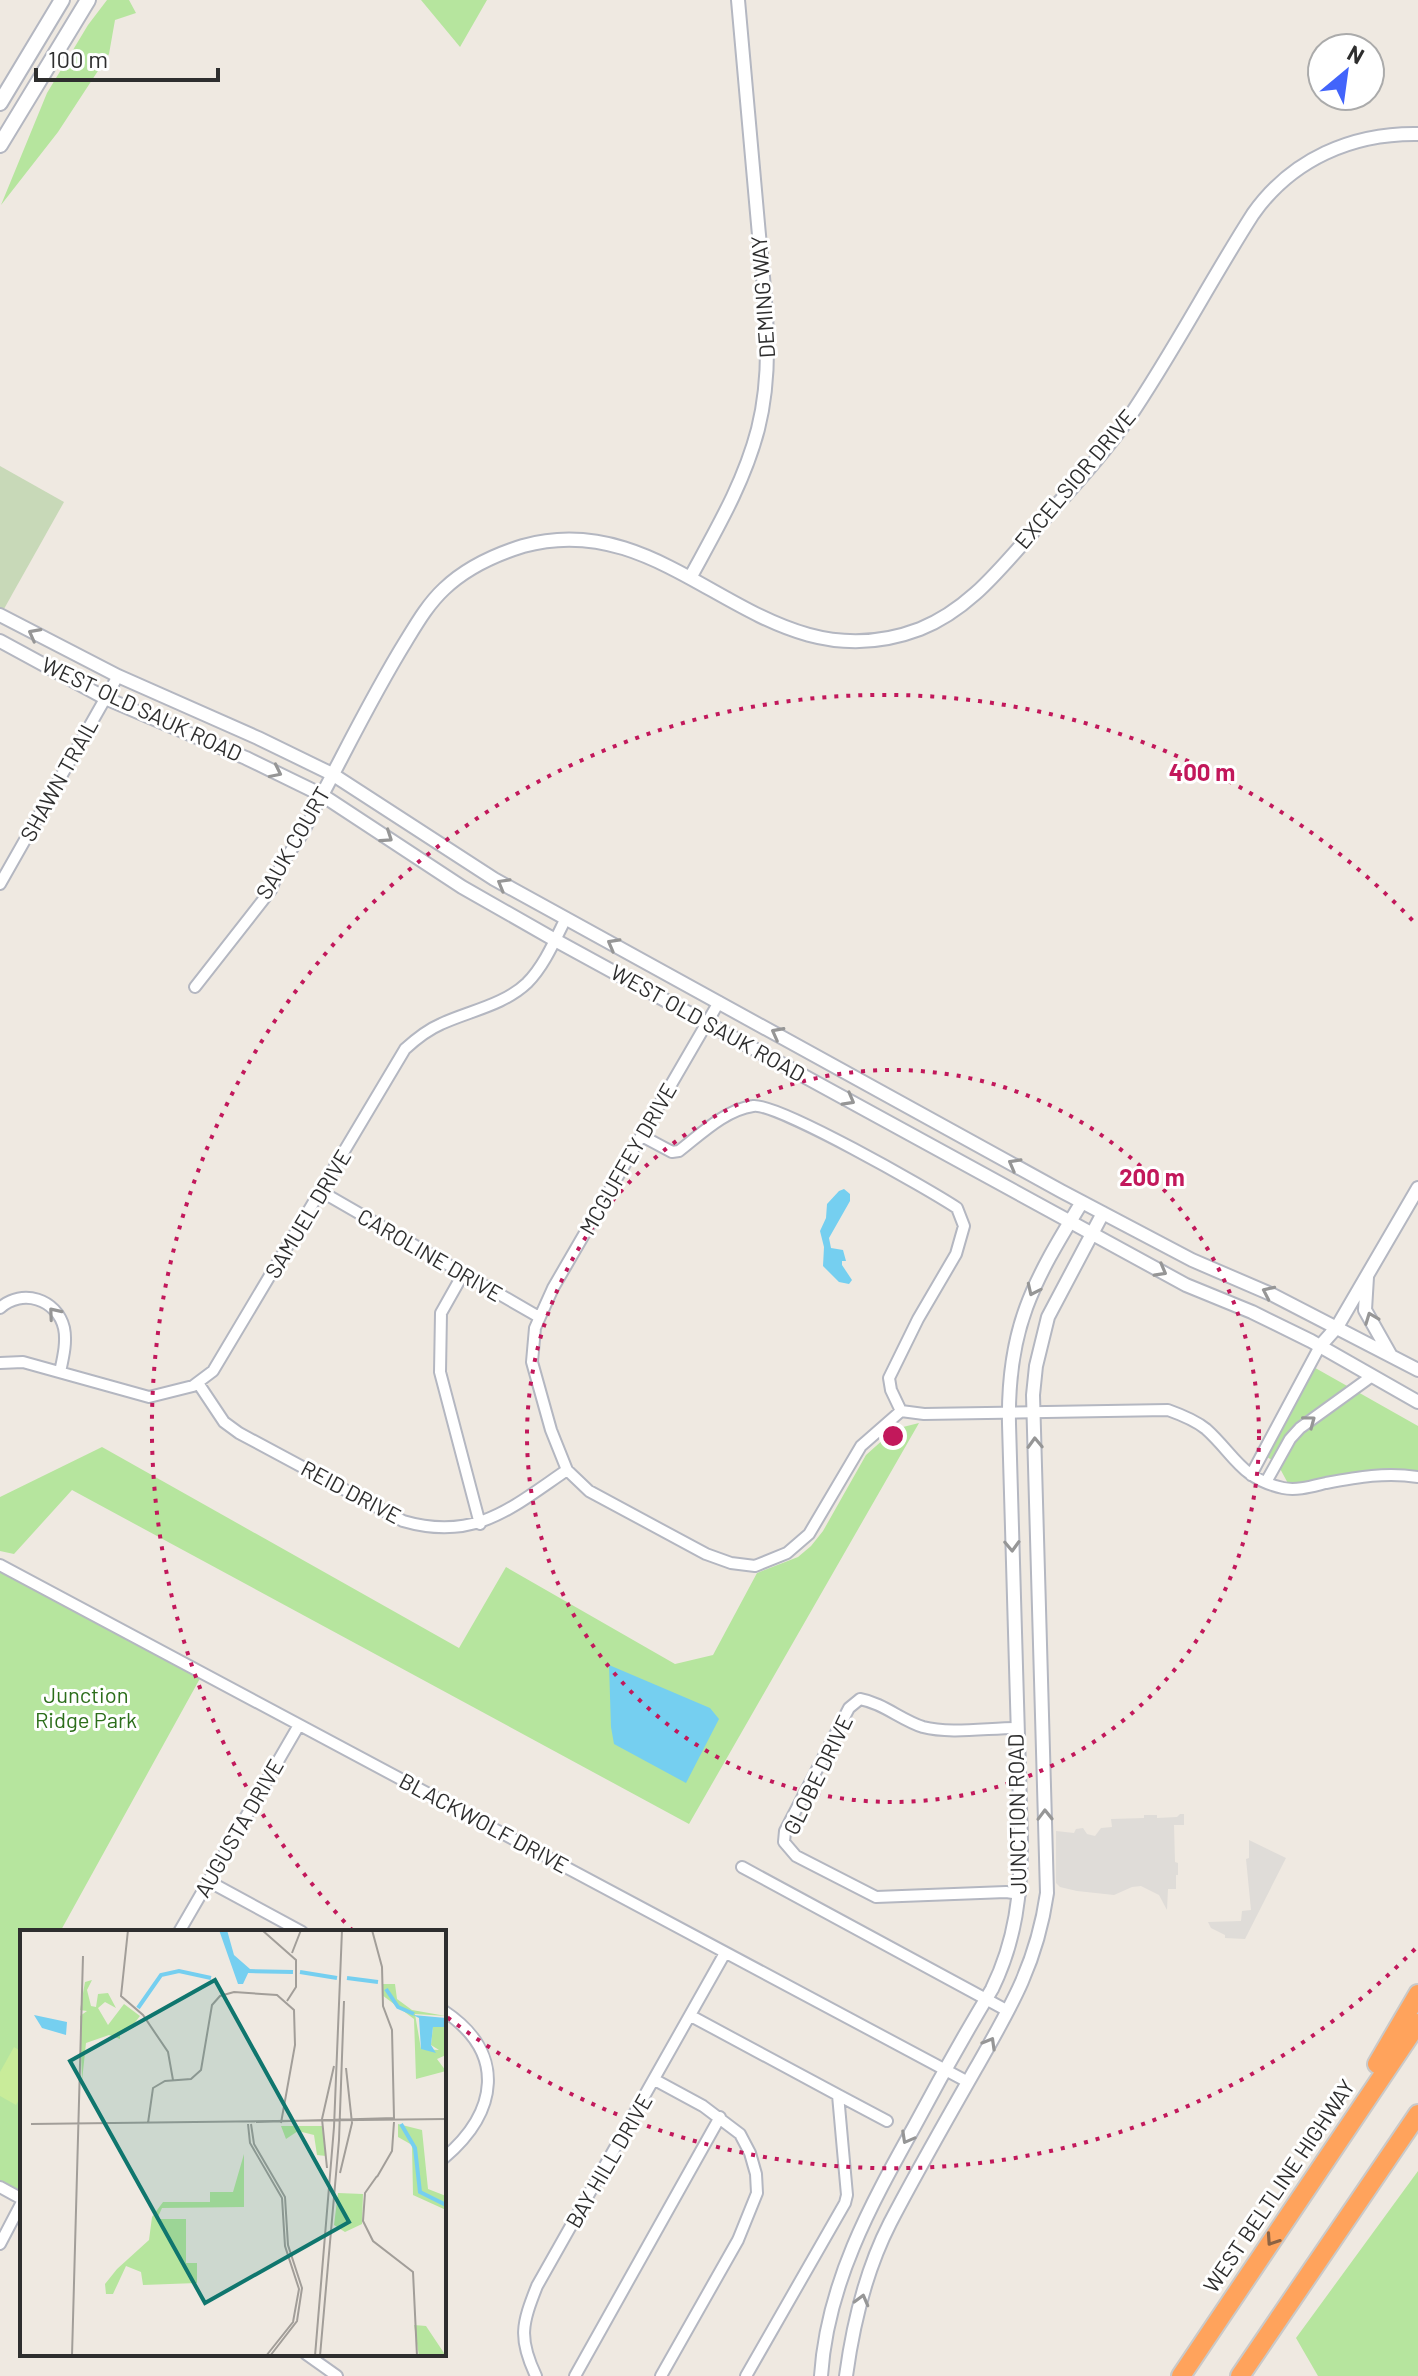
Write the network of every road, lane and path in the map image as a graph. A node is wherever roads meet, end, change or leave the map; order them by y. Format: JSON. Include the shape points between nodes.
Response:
{"nodes":[{"id":1,"x":62,"y":0,"type":"edge"},
{"id":2,"x":88,"y":0,"type":"edge"},
{"id":3,"x":738,"y":0,"type":"edge"},
{"id":4,"x":0,"y":103,"type":"edge"},
{"id":5,"x":1418,"y":134,"type":"edge"},
{"id":6,"x":0,"y":145,"type":"edge"},
{"id":7,"x":690,"y":578,"type":"junction"},
{"id":8,"x":0,"y":615,"type":"edge"},
{"id":9,"x":0,"y":641,"type":"edge"},
{"id":10,"x":118,"y":676,"type":"junction"},
{"id":11,"x":105,"y":698,"type":"junction"},
{"id":12,"x":332,"y":774,"type":"junction"},
{"id":13,"x":322,"y":795,"type":"junction"},
{"id":14,"x":0,"y":884,"type":"edge"},
{"id":15,"x":566,"y":918,"type":"junction"},
{"id":16,"x":555,"y":940,"type":"junction"},
{"id":17,"x":195,"y":987,"type":"dead end"},
{"id":18,"x":719,"y":1002,"type":"junction"},
{"id":19,"x":708,"y":1021,"type":"junction"},
{"id":20,"x":642,"y":1136,"type":"junction"},
{"id":21,"x":1418,"y":1188,"type":"edge"},
{"id":22,"x":322,"y":1192,"type":"junction"},
{"id":23,"x":1082,"y":1202,"type":"junction"},
{"id":24,"x":1103,"y":1213,"type":"junction"},
{"id":25,"x":1070,"y":1221,"type":"junction"},
{"id":26,"x":1093,"y":1234,"type":"junction"},
{"id":27,"x":463,"y":1274,"type":"junction"},
{"id":28,"x":1368,"y":1274,"type":"junction"},
{"id":29,"x":0,"y":1308,"type":"edge"},
{"id":30,"x":539,"y":1317,"type":"junction"},
{"id":31,"x":1337,"y":1327,"type":"junction"},
{"id":32,"x":1320,"y":1346,"type":"junction"},
{"id":33,"x":1392,"y":1358,"type":"junction"},
{"id":34,"x":0,"y":1363,"type":"edge"},
{"id":35,"x":1418,"y":1370,"type":"edge"},
{"id":36,"x":60,"y":1372,"type":"junction"},
{"id":37,"x":1372,"y":1376,"type":"junction"},
{"id":38,"x":198,"y":1383,"type":"junction"},
{"id":39,"x":1418,"y":1402,"type":"edge"},
{"id":40,"x":901,"y":1411,"type":"junction"},
{"id":41,"x":1008,"y":1411,"type":"junction"},
{"id":42,"x":1034,"y":1411,"type":"junction"},
{"id":43,"x":567,"y":1470,"type":"junction"},
{"id":44,"x":1251,"y":1475,"type":"junction"},
{"id":45,"x":1418,"y":1477,"type":"edge"},
{"id":46,"x":1266,"y":1482,"type":"junction"},
{"id":47,"x":480,"y":1524,"type":"junction"},
{"id":48,"x":0,"y":1565,"type":"edge"},
{"id":49,"x":299,"y":1725,"type":"junction"},
{"id":50,"x":1016,"y":1728,"type":"junction"},
{"id":51,"x":742,"y":1867,"type":"dead end"},
{"id":52,"x":208,"y":1881,"type":"junction"},
{"id":53,"x":1020,"y":1894,"type":"junction"},
{"id":54,"x":180,"y":1930,"type":"edge"},
{"id":55,"x":298,"y":1930,"type":"edge"},
{"id":56,"x":725,"y":1953,"type":"junction"},
{"id":57,"x":1418,"y":1994,"type":"edge"},
{"id":58,"x":986,"y":1999,"type":"junction"},
{"id":59,"x":1008,"y":2011,"type":"junction"},
{"id":60,"x":446,"y":2012,"type":"edge"},
{"id":61,"x":691,"y":2016,"type":"junction"},
{"id":62,"x":1418,"y":2023,"type":"edge"},
{"id":63,"x":945,"y":2070,"type":"junction"},
{"id":64,"x":655,"y":2080,"type":"junction"},
{"id":65,"x":968,"y":2082,"type":"junction"},
{"id":66,"x":838,"y":2095,"type":"junction"},
{"id":67,"x":1418,"y":2114,"type":"edge"},
{"id":68,"x":720,"y":2117,"type":"junction"},
{"id":69,"x":887,"y":2121,"type":"dead end"},
{"id":70,"x":1418,"y":2127,"type":"edge"},
{"id":71,"x":446,"y":2156,"type":"edge"},
{"id":72,"x":1316,"y":2175,"type":"junction"},
{"id":73,"x":0,"y":2187,"type":"edge"},
{"id":74,"x":1362,"y":2196,"type":"junction"},
{"id":75,"x":20,"y":2200,"type":"edge"},
{"id":76,"x":20,"y":2205,"type":"edge"},
{"id":77,"x":0,"y":2244,"type":"edge"},
{"id":78,"x":309,"y":2356,"type":"edge"},
{"id":79,"x":535,"y":2373,"type":"edge"},
{"id":80,"x":337,"y":2376,"type":"edge"},
{"id":81,"x":521,"y":2376,"type":"edge"},
{"id":82,"x":575,"y":2376,"type":"edge"},
{"id":83,"x":661,"y":2376,"type":"edge"},
{"id":84,"x":746,"y":2376,"type":"edge"},
{"id":85,"x":821,"y":2376,"type":"edge"},
{"id":86,"x":846,"y":2376,"type":"edge"},
{"id":87,"x":1181,"y":2376,"type":"edge"},
{"id":88,"x":1240,"y":2376,"type":"edge"}],
"edges":[{"from":1,"to":4,"type":"main road"},
{"from":2,"to":6,"type":"main road"},
{"from":3,"to":7,"type":"street","name":"DEMING WAY","via":[[768,343],[766,382],[742,477]]},
{"from":5,"to":7,"type":"street","name":"EXCELSIOR DRIVE","via":[[1372,137],[1326,151],[1274,188],[1118,432],[990,581],[943,618],[898,635],[827,640],[770,622]]},
{"from":7,"to":12,"type":"street","name":"EXCELSIOR DRIVE","via":[[626,548],[573,539],[550,539],[486,560],[443,590],[425,612]]},
{"from":10,"to":8,"type":"street","name":"WEST OLD SAUK ROAD","one_way":true},
{"from":9,"to":11,"type":"street","name":"WEST OLD SAUK ROAD"},
{"from":10,"to":11,"type":"street","name":"SHAWN TRAIL"},
{"from":10,"to":12,"type":"street","name":"WEST OLD SAUK ROAD"},
{"from":11,"to":13,"type":"street","name":"WEST OLD SAUK ROAD","one_way":true},
{"from":11,"to":14,"type":"street","name":"SHAWN TRAIL"},
{"from":12,"to":13,"type":"street","name":"SAUK COURT"},
{"from":15,"to":12,"type":"street","name":"WEST OLD SAUK ROAD","one_way":true,"via":[[494,879]]},
{"from":13,"to":16,"type":"street","name":"WEST OLD SAUK ROAD","one_way":true,"via":[[462,887]]},
{"from":13,"to":17,"type":"street","name":"SAUK COURT","via":[[271,890]]},
{"from":15,"to":16,"type":"street","name":"SAMUEL DRIVE"},
{"from":18,"to":15,"type":"street","name":"WEST OLD SAUK ROAD","one_way":true},
{"from":16,"to":19,"type":"street","name":"WEST OLD SAUK ROAD"},
{"from":16,"to":22,"type":"street","name":"SAMUEL DRIVE","via":[[519,990],[441,1024],[405,1049]]},
{"from":18,"to":19,"type":"street","name":"MCGUFFEY DRIVE"},
{"from":23,"to":18,"type":"street","name":"WEST OLD SAUK ROAD","one_way":true},
{"from":19,"to":20,"type":"street","name":"MCGUFFEY DRIVE"},
{"from":19,"to":25,"type":"street","name":"WEST OLD SAUK ROAD","one_way":true},
{"from":20,"to":30,"type":"street","name":"MCGUFFEY DRIVE"},
{"from":20,"to":40,"type":"street","via":[[679,1151],[730,1113],[755,1105],[772,1108],[957,1208],[964,1226],[956,1254],[889,1378]]},
{"from":21,"to":28,"type":"street"},
{"from":22,"to":27,"type":"street","name":"CAROLINE DRIVE"},
{"from":22,"to":38,"type":"street","name":"SAMUEL DRIVE","via":[[213,1371]]},
{"from":23,"to":24,"type":"street","name":"WEST OLD SAUK ROAD"},
{"from":23,"to":25,"type":"street","name":"JUNCTION ROAD"},
{"from":24,"to":26,"type":"street","name":"JUNCTION ROAD"},
{"from":31,"to":24,"type":"street","name":"WEST OLD SAUK ROAD","one_way":true},
{"from":25,"to":26,"type":"street","name":"WEST OLD SAUK ROAD"},
{"from":25,"to":41,"type":"street","name":"JUNCTION ROAD","one_way":true,"via":[[1023,1313],[1010,1367]]},
{"from":26,"to":32,"type":"street","name":"WEST OLD SAUK ROAD","one_way":true,"via":[[1186,1285]]},
{"from":26,"to":42,"type":"street","name":"JUNCTION ROAD","via":[[1045,1327]]},
{"from":27,"to":30,"type":"street","name":"CAROLINE DRIVE"},
{"from":27,"to":47,"type":"street","via":[[441,1313],[440,1372]]},
{"from":28,"to":31,"type":"street"},
{"from":33,"to":28,"type":"street","one_way":true,"via":[[1365,1310]]},
{"from":36,"to":29,"type":"street","one_way":true,"via":[[65,1332],[56,1311],[32,1298]]},
{"from":30,"to":43,"type":"street","via":[[532,1362]]},
{"from":31,"to":32,"type":"street"},
{"from":31,"to":33,"type":"street","name":"WEST OLD SAUK ROAD"},
{"from":32,"to":37,"type":"street","name":"WEST OLD SAUK ROAD"},
{"from":32,"to":44,"type":"street"},
{"from":33,"to":35,"type":"street","name":"WEST OLD SAUK ROAD"},
{"from":34,"to":36,"type":"street","via":[[23,1362]]},
{"from":36,"to":38,"type":"street","via":[[149,1397]]},
{"from":37,"to":39,"type":"street","name":"WEST OLD SAUK ROAD"},
{"from":46,"to":37,"type":"street","one_way":true,"via":[[1300,1428]]},
{"from":38,"to":47,"type":"street","name":"REID DRIVE","via":[[224,1422],[239,1433],[403,1521],[443,1529]]},
{"from":40,"to":41,"type":"street"},
{"from":40,"to":43,"type":"street","via":[[861,1446],[809,1534],[787,1553],[755,1566],[706,1554],[589,1491]]},
{"from":41,"to":42,"type":"street"},
{"from":41,"to":50,"type":"street","name":"JUNCTION ROAD","one_way":true},
{"from":42,"to":44,"type":"street","via":[[1168,1410],[1207,1430]]},
{"from":59,"to":42,"type":"street","name":"JUNCTION ROAD","one_way":true,"via":[[1038,1943],[1047,1893]]},
{"from":43,"to":47,"type":"street","name":"REID DRIVE"},
{"from":44,"to":46,"type":"street"},
{"from":45,"to":46,"type":"street","via":[[1373,1474],[1291,1489]]},
{"from":48,"to":49,"type":"street","name":"BLACKWOLF DRIVE"},
{"from":49,"to":52,"type":"street","name":"AUGUSTA DRIVE"},
{"from":49,"to":56,"type":"street","name":"BLACKWOLF DRIVE"},
{"from":50,"to":53,"type":"street","name":"JUNCTION ROAD"},
{"from":50,"to":53,"type":"street","name":"GLOBE DRIVE","via":[[933,1729],[860,1699],[849,1708],[784,1842],[788,1850],[876,1897]]},
{"from":51,"to":58,"type":"street"},
{"from":52,"to":54,"type":"street","name":"AUGUSTA DRIVE"},
{"from":52,"to":55,"type":"street"},
{"from":53,"to":58,"type":"street","name":"JUNCTION ROAD","via":[[1005,1960]]},
{"from":56,"to":61,"type":"street","name":"BAY HILL DRIVE"},
{"from":56,"to":63,"type":"street","name":"BLACKWOLF DRIVE"},
{"from":57,"to":72,"type":"highway"},
{"from":58,"to":59,"type":"street"},
{"from":58,"to":63,"type":"street","name":"JUNCTION ROAD"},
{"from":65,"to":59,"type":"street","name":"JUNCTION ROAD","one_way":true},
{"from":60,"to":71,"type":"street","via":[[461,2022],[489,2067],[487,2097],[472,2128]]},
{"from":61,"to":64,"type":"street","name":"BAY HILL DRIVE"},
{"from":61,"to":66,"type":"street"},
{"from":62,"to":72,"type":"highway","name":"WEST BELTLINE HIGHWAY"},
{"from":63,"to":65,"type":"street","name":"BLACKWOLF DRIVE"},
{"from":63,"to":85,"type":"street","name":"JUNCTION ROAD","one_way":true,"via":[[852,2245],[829,2322]]},
{"from":64,"to":68,"type":"street"},
{"from":64,"to":79,"type":"street","name":"BAY HILL DRIVE","via":[[537,2286],[523,2342]]},
{"from":86,"to":65,"type":"street","name":"JUNCTION ROAD","one_way":true,"via":[[875,2257]]},
{"from":66,"to":69,"type":"street"},
{"from":66,"to":84,"type":"street","via":[[845,2203]]},
{"from":67,"to":74,"type":"highway"},
{"from":68,"to":82,"type":"street"},
{"from":68,"to":83,"type":"street","via":[[740,2134],[750,2153],[757,2193],[738,2240]]},
{"from":70,"to":74,"type":"highway"},
{"from":72,"to":87,"type":"highway","name":"WEST BELTLINE HIGHWAY","one_way":true},
{"from":73,"to":75,"type":"street"},
{"from":74,"to":88,"type":"highway"},
{"from":76,"to":77,"type":"street"},
{"from":78,"to":80,"type":"street"},
{"from":79,"to":81,"type":"street"}]}
